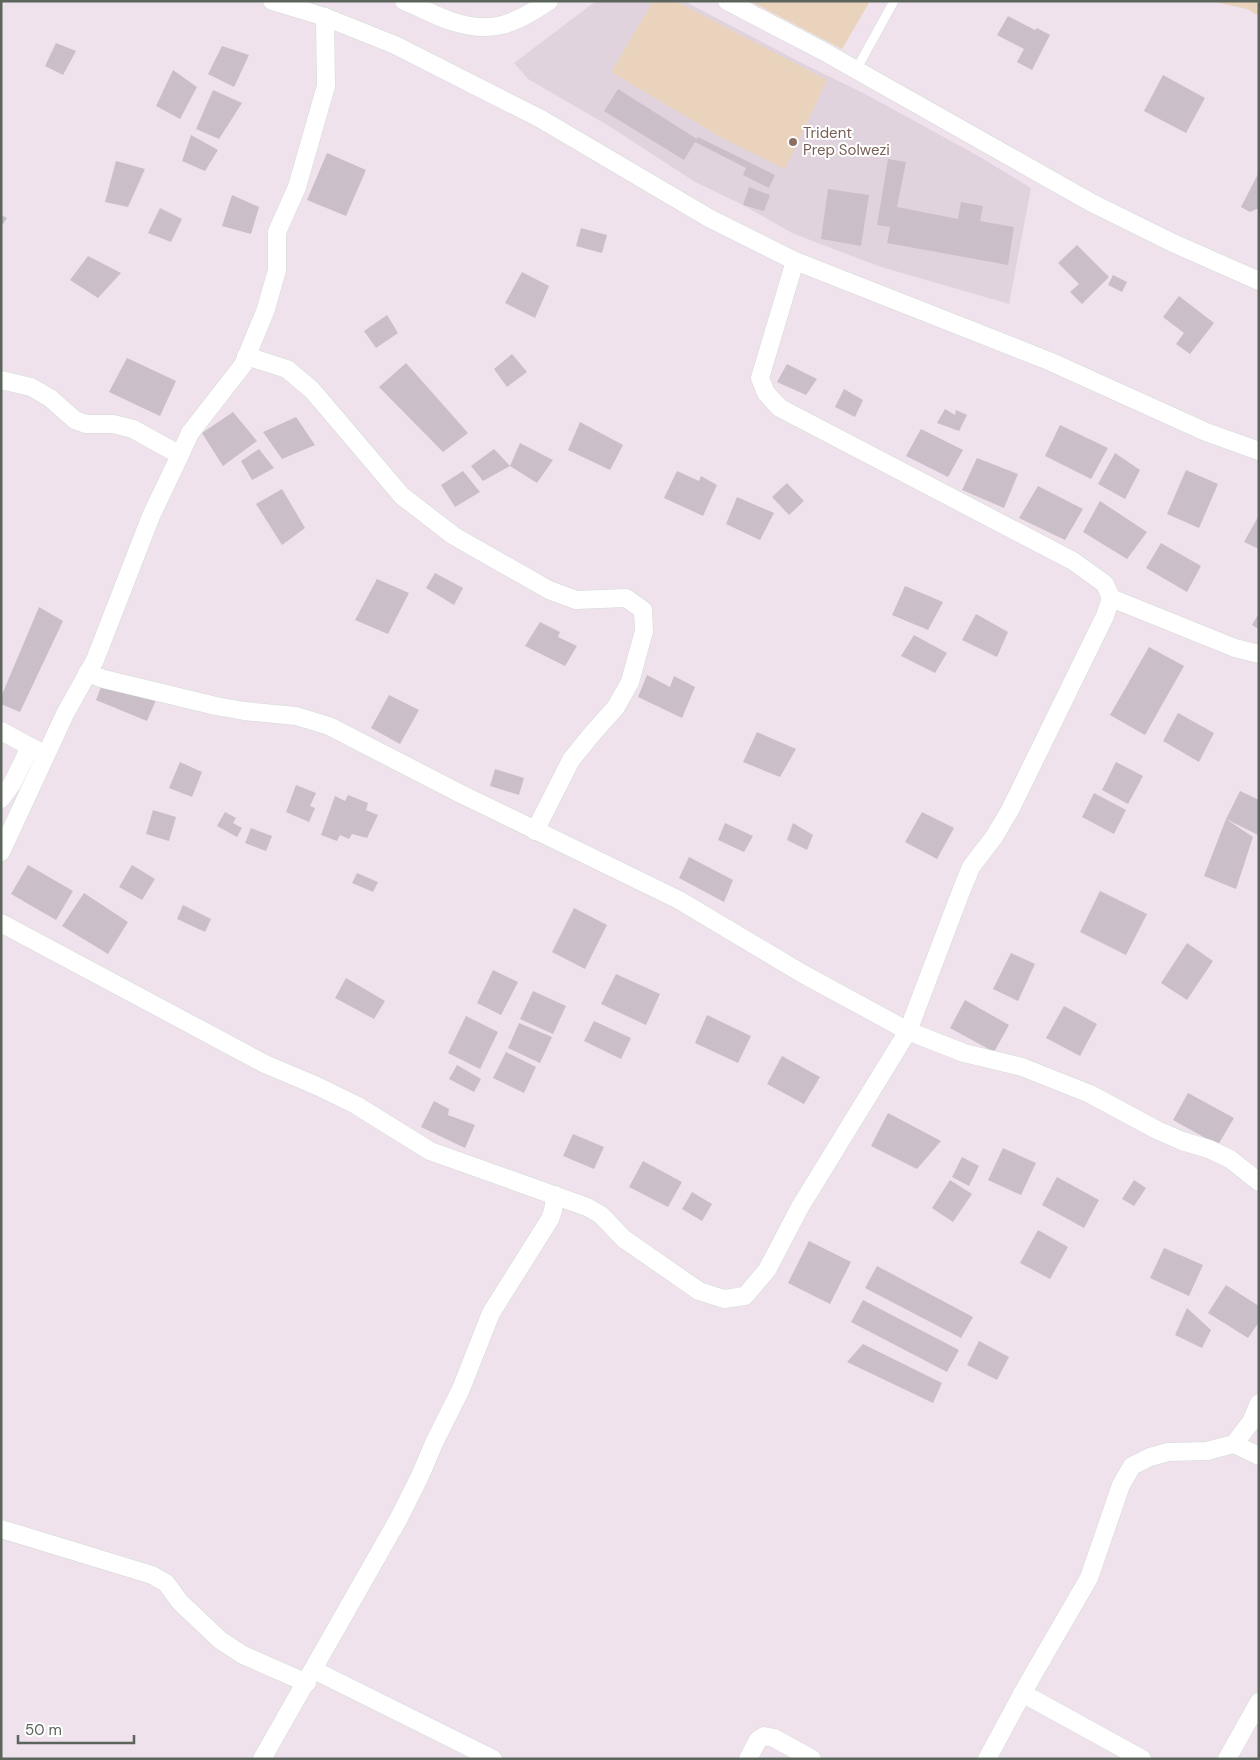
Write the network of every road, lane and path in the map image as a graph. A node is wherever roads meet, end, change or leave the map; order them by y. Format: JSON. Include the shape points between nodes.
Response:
{"nodes":[{"id":1,"x":272,"y":1,"type":"edge"},
{"id":2,"x":404,"y":1,"type":"edge"},
{"id":3,"x":549,"y":1,"type":"edge"},
{"id":4,"x":727,"y":1,"type":"edge"},
{"id":5,"x":894,"y":1,"type":"edge"},
{"id":6,"x":325,"y":17,"type":"junction"},
{"id":7,"x":856,"y":70,"type":"junction"},
{"id":8,"x":795,"y":261,"type":"junction"},
{"id":9,"x":1259,"y":281,"type":"edge"},
{"id":10,"x":246,"y":356,"type":"junction"},
{"id":11,"x":1,"y":380,"type":"edge"},
{"id":12,"x":1259,"y":451,"type":"edge"},
{"id":13,"x":180,"y":455,"type":"junction"},
{"id":14,"x":1111,"y":598,"type":"junction"},
{"id":15,"x":1259,"y":654,"type":"edge"},
{"id":16,"x":87,"y":674,"type":"junction"},
{"id":17,"x":1,"y":731,"type":"edge"},
{"id":18,"x":30,"y":747,"type":"junction"},
{"id":19,"x":46,"y":756,"type":"junction"},
{"id":20,"x":1,"y":798,"type":"edge"},
{"id":21,"x":535,"y":831,"type":"junction"},
{"id":22,"x":1,"y":852,"type":"edge"},
{"id":23,"x":1,"y":923,"type":"edge"},
{"id":24,"x":908,"y":1031,"type":"junction"},
{"id":25,"x":1259,"y":1182,"type":"edge"},
{"id":26,"x":555,"y":1195,"type":"junction"},
{"id":27,"x":1259,"y":1403,"type":"edge"},
{"id":28,"x":1234,"y":1444,"type":"junction"},
{"id":29,"x":1259,"y":1456,"type":"edge"},
{"id":30,"x":1,"y":1529,"type":"edge"},
{"id":31,"x":310,"y":1676,"type":"junction"},
{"id":32,"x":1022,"y":1693,"type":"junction"},
{"id":33,"x":1259,"y":1702,"type":"edge"},
{"id":34,"x":262,"y":1759,"type":"edge"},
{"id":35,"x":493,"y":1759,"type":"edge"},
{"id":36,"x":748,"y":1759,"type":"edge"},
{"id":37,"x":812,"y":1759,"type":"edge"},
{"id":38,"x":987,"y":1759,"type":"edge"},
{"id":39,"x":1142,"y":1759,"type":"edge"},
{"id":40,"x":1228,"y":1759,"type":"edge"}],
"edges":[{"from":1,"to":6,"type":"street"},
{"from":2,"to":3,"type":"street","via":[[451,21],[488,28],[504,25]]},
{"from":4,"to":7,"type":"street"},
{"from":5,"to":7,"type":"lane"},
{"from":6,"to":8,"type":"street","via":[[395,45],[541,119],[709,218]]},
{"from":6,"to":10,"type":"street","via":[[326,86],[297,187],[278,232],[277,270],[266,309]]},
{"from":7,"to":9,"type":"street","via":[[1092,203]]},
{"from":8,"to":12,"type":"street","via":[[1049,361],[1206,432]]},
{"from":8,"to":14,"type":"street","via":[[760,378],[766,393],[780,408],[1073,561],[1105,584]]},
{"from":10,"to":13,"type":"street","via":[[243,365],[190,433]]},
{"from":10,"to":21,"type":"street","via":[[287,369],[312,390],[402,496],[454,536],[549,590],[576,600],[626,598],[643,610],[644,630],[630,682],[616,707],[571,760]]},
{"from":11,"to":13,"type":"street","via":[[31,387],[50,398],[75,420],[132,429]]},
{"from":13,"to":16,"type":"street","via":[[151,516]]},
{"from":14,"to":15,"type":"street","via":[[1235,648]]},
{"from":14,"to":24,"type":"street","via":[[1010,810],[971,867]]},
{"from":16,"to":19,"type":"street"},
{"from":16,"to":21,"type":"street","via":[[216,706],[296,716],[329,726]]},
{"from":17,"to":18,"type":"street"},
{"from":18,"to":19,"type":"street"},
{"from":18,"to":20,"type":"street","via":[[12,784]]},
{"from":19,"to":22,"type":"street"},
{"from":21,"to":24,"type":"street","via":[[679,900],[803,974]]},
{"from":23,"to":26,"type":"street","via":[[265,1064],[356,1106],[430,1151]]},
{"from":24,"to":25,"type":"street","via":[[964,1053],[1022,1067],[1090,1094],[1182,1142],[1230,1159]]},
{"from":24,"to":26,"type":"street","via":[[800,1207],[767,1270],[745,1296],[724,1299],[700,1291],[624,1238],[601,1215]]},
{"from":26,"to":31,"type":"street","via":[[550,1219],[491,1313],[464,1382],[399,1518]]},
{"from":27,"to":28,"type":"street","via":[[1251,1422]]},
{"from":28,"to":29,"type":"street"},
{"from":28,"to":32,"type":"street","via":[[1207,1451],[1168,1452],[1132,1466],[1121,1485],[1089,1578]]},
{"from":30,"to":31,"type":"street","via":[[152,1575],[166,1583],[180,1602],[220,1640],[243,1655]]},
{"from":31,"to":34,"type":"street"},
{"from":31,"to":35,"type":"street"},
{"from":32,"to":38,"type":"street"},
{"from":32,"to":39,"type":"street"},
{"from":33,"to":40,"type":"street"},
{"from":36,"to":37,"type":"street","via":[[758,1740],[764,1736],[774,1738]]}]}
